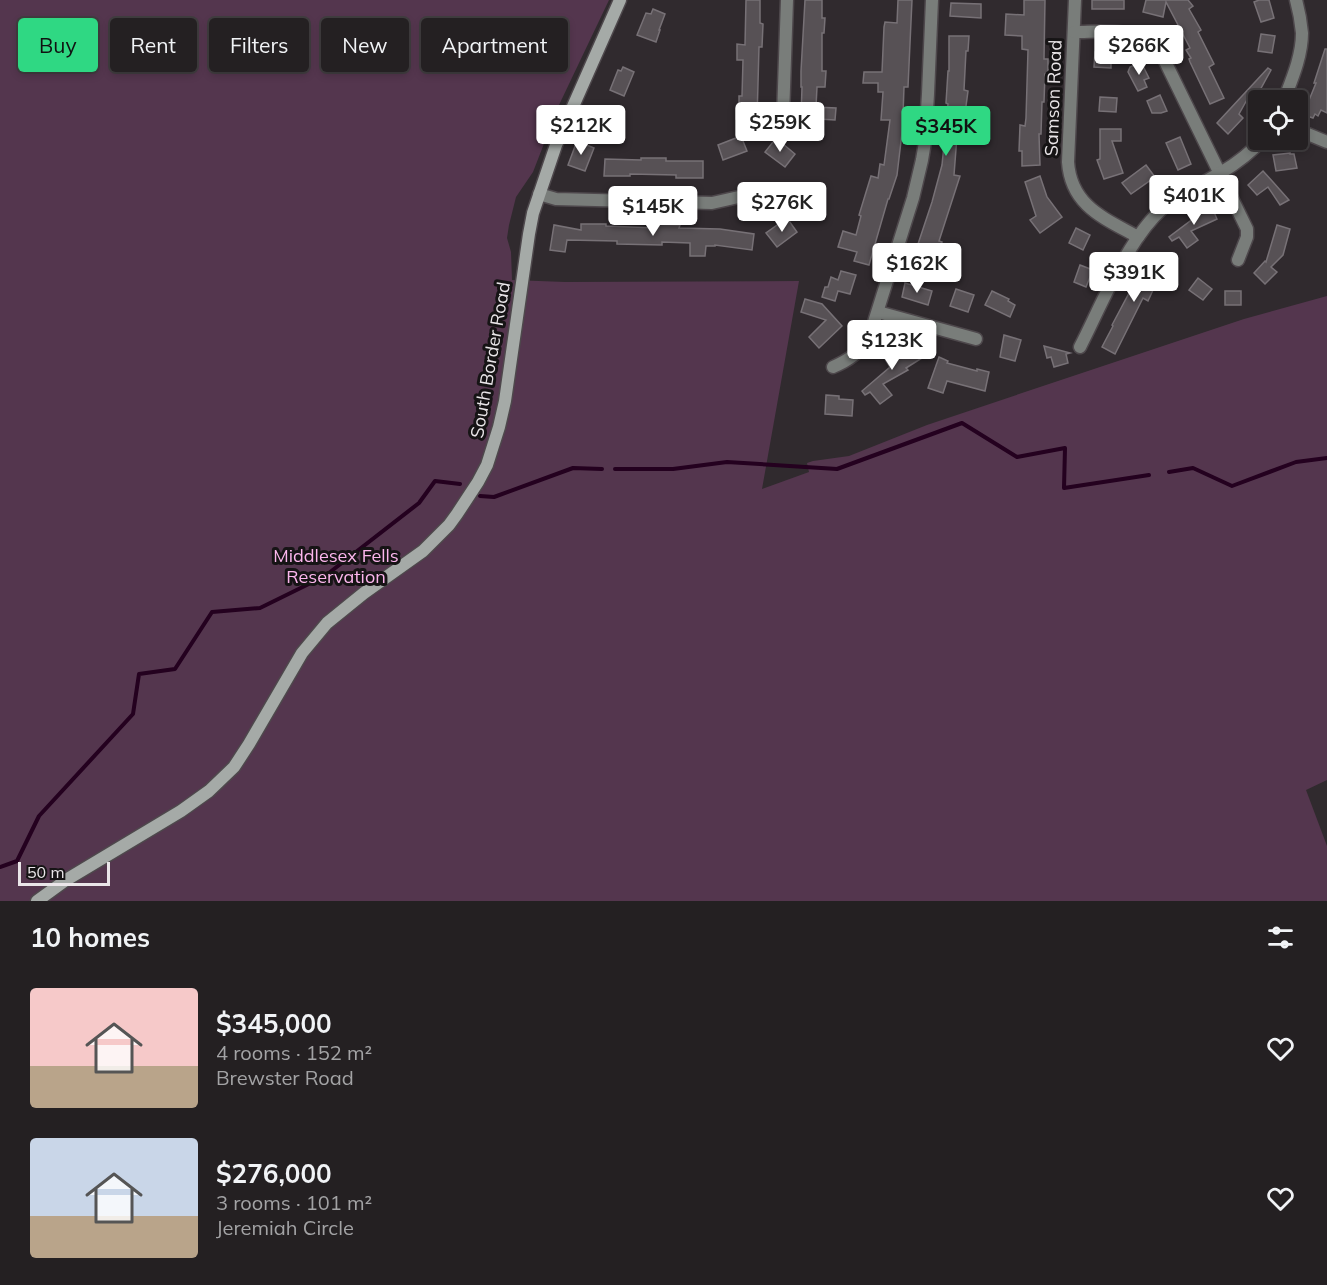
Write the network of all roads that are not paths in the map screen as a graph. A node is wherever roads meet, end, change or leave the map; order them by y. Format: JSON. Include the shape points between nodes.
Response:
{"nodes":[{"id":1,"x":620,"y":0,"type":"edge"},
{"id":2,"x":787,"y":0,"type":"edge"},
{"id":3,"x":932,"y":0,"type":"edge"},
{"id":4,"x":1075,"y":0,"type":"edge"},
{"id":5,"x":1296,"y":0,"type":"edge"},
{"id":6,"x":1074,"y":32,"type":"junction"},
{"id":7,"x":1287,"y":90,"type":"edge"},
{"id":8,"x":783,"y":116,"type":"dead end"},
{"id":9,"x":1308,"y":134,"type":"edge"},
{"id":10,"x":1327,"y":142,"type":"edge"},
{"id":11,"x":1251,"y":150,"type":"edge"},
{"id":12,"x":1221,"y":173,"type":"junction"},
{"id":13,"x":539,"y":194,"type":"junction"},
{"id":14,"x":752,"y":194,"type":"dead end"},
{"id":15,"x":1137,"y":237,"type":"junction"},
{"id":16,"x":1238,"y":260,"type":"dead end"},
{"id":17,"x":878,"y":312,"type":"junction"},
{"id":18,"x":976,"y":339,"type":"dead end"},
{"id":19,"x":1080,"y":346,"type":"dead end"},
{"id":20,"x":833,"y":367,"type":"dead end"},
{"id":21,"x":37,"y":901,"type":"edge"}],
"edges":[{"from":1,"to":13,"type":"main road","name":"South Border Road"},
{"from":2,"to":8,"type":"street"},
{"from":3,"to":17,"type":"street","via":[[922,160]]},
{"from":4,"to":6,"type":"street","name":"Samson Road"},
{"from":5,"to":7,"type":"street","via":[[1300,45]]},
{"from":6,"to":12,"type":"street","via":[[1129,33],[1154,44]]},
{"from":6,"to":15,"type":"street","name":"Samson Road","via":[[1068,162],[1071,180],[1092,210]]},
{"from":9,"to":10,"type":"street"},
{"from":11,"to":12,"type":"street"},
{"from":12,"to":15,"type":"street","via":[[1179,196]]},
{"from":12,"to":16,"type":"street","via":[[1247,229]]},
{"from":13,"to":14,"type":"street","via":[[556,199],[712,203]]},
{"from":13,"to":21,"type":"main road","name":"South Border Road","via":[[529,234],[500,427],[478,482],[457,514],[409,562],[327,623],[302,653],[234,767],[209,791]]},
{"from":15,"to":19,"type":"street"},
{"from":17,"to":18,"type":"street"},
{"from":17,"to":20,"type":"street","via":[[862,348]]}]}
